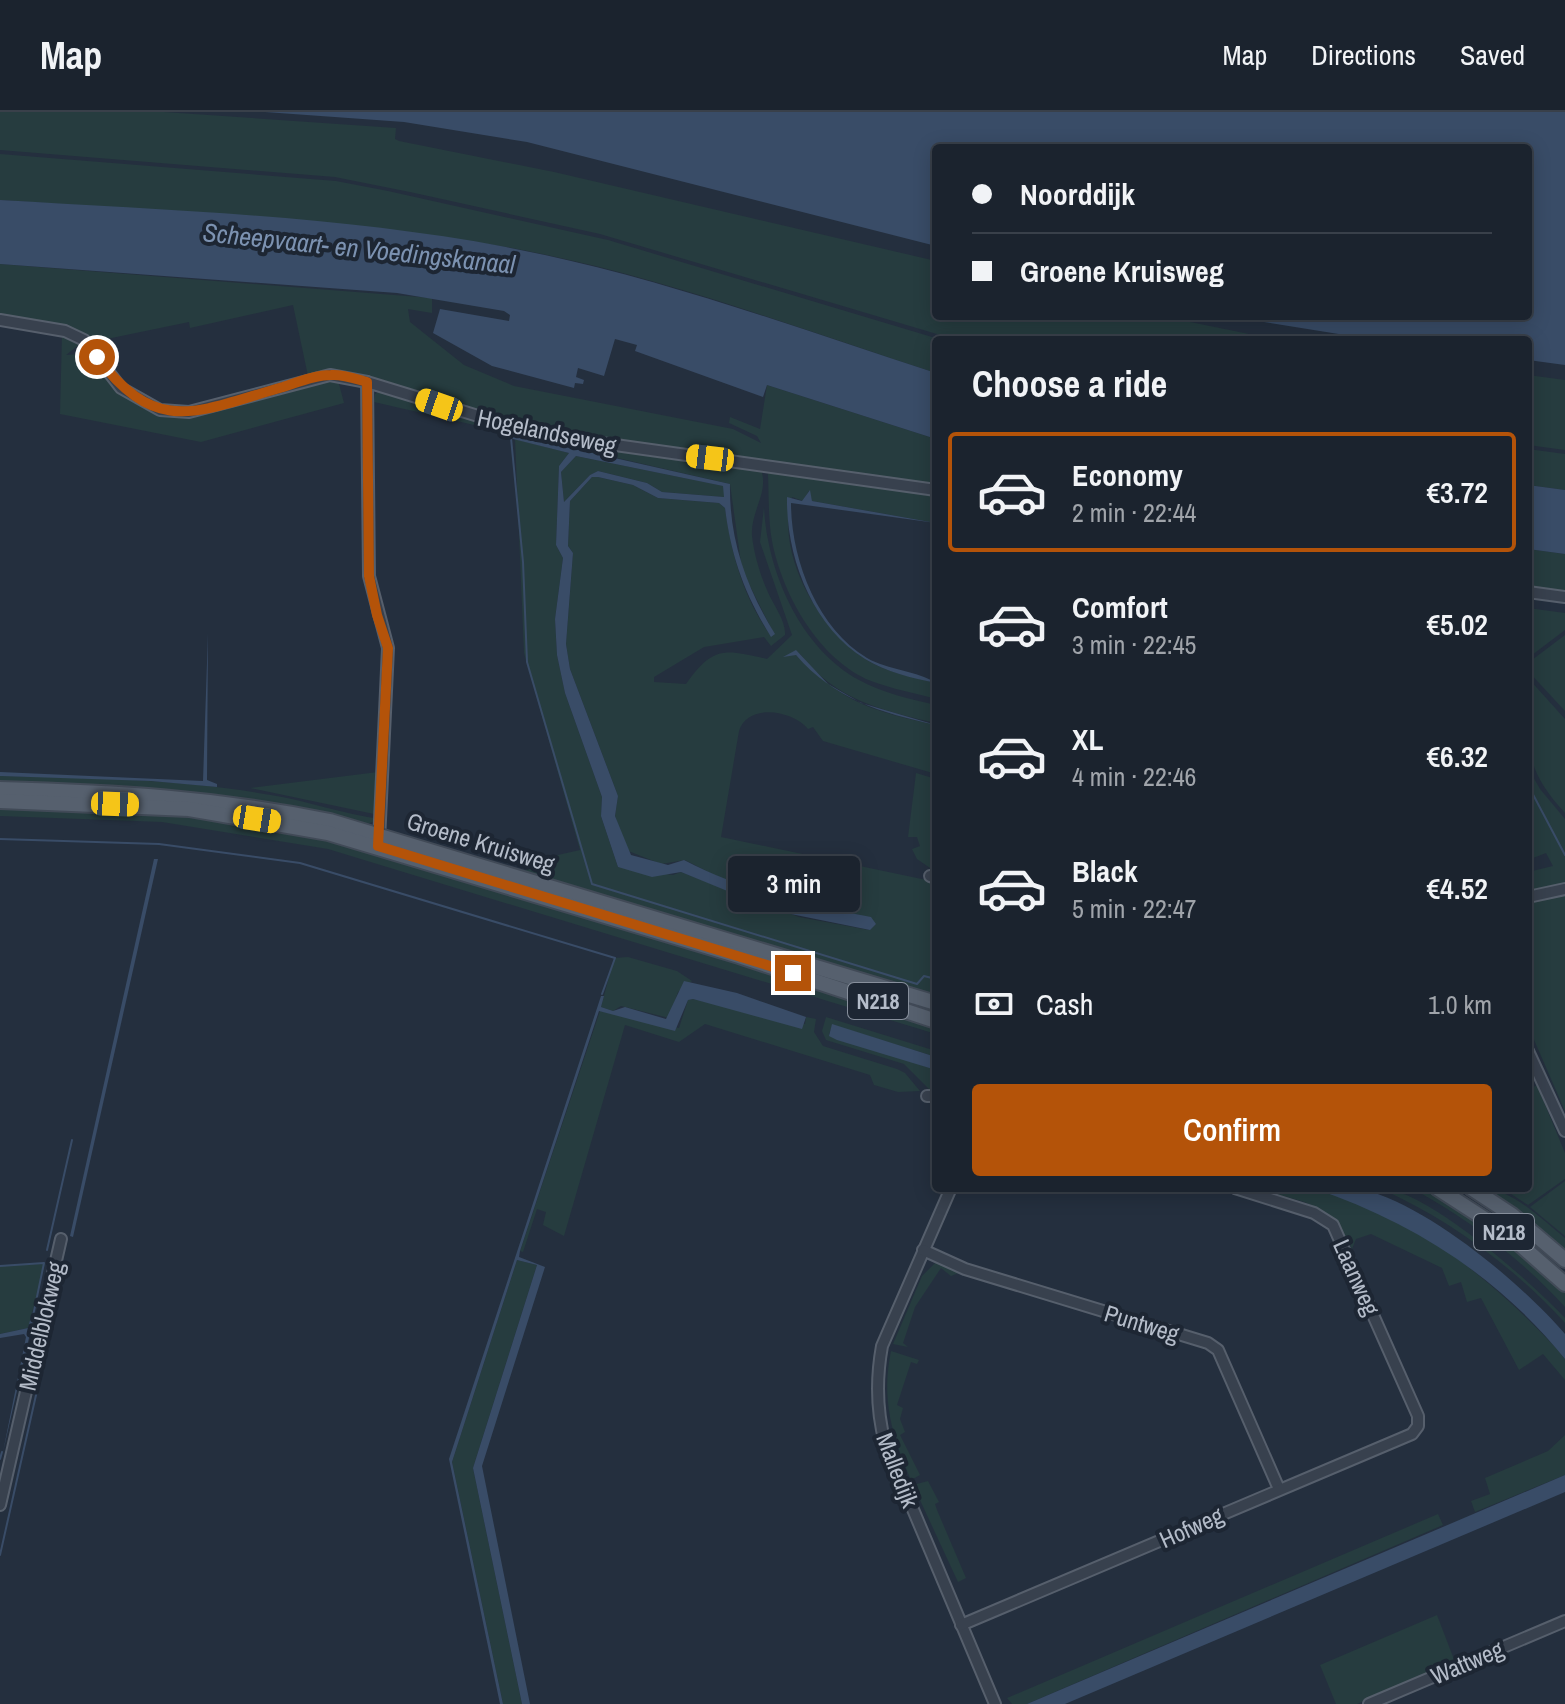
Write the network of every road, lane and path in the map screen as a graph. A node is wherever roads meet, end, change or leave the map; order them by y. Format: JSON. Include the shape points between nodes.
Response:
{"nodes":[{"id":1,"x":0,"y":320,"type":"edge"},
{"id":2,"x":367,"y":382,"type":"junction"},
{"id":3,"x":932,"y":489,"type":"edge"},
{"id":4,"x":1532,"y":593,"type":"edge"},
{"id":5,"x":1565,"y":597,"type":"edge"},
{"id":6,"x":0,"y":789,"type":"edge"},
{"id":7,"x":0,"y":801,"type":"edge"},
{"id":8,"x":380,"y":840,"type":"junction"},
{"id":9,"x":1565,"y":889,"type":"edge"},
{"id":10,"x":1532,"y":896,"type":"edge"},
{"id":11,"x":932,"y":1002,"type":"edge"},
{"id":12,"x":932,"y":1020,"type":"edge"},
{"id":13,"x":1532,"y":1060,"type":"edge"},
{"id":14,"x":1565,"y":1131,"type":"edge"},
{"id":15,"x":949,"y":1192,"type":"edge"},
{"id":16,"x":1248,"y":1192,"type":"edge"},
{"id":17,"x":1443,"y":1192,"type":"edge"},
{"id":18,"x":1477,"y":1192,"type":"edge"},
{"id":19,"x":61,"y":1239,"type":"dead end"},
{"id":20,"x":923,"y":1250,"type":"junction"},
{"id":21,"x":1565,"y":1260,"type":"edge"},
{"id":22,"x":1565,"y":1284,"type":"edge"},
{"id":23,"x":1418,"y":1426,"type":"joint"},
{"id":24,"x":1279,"y":1489,"type":"junction"},
{"id":25,"x":0,"y":1505,"type":"edge"},
{"id":26,"x":1565,"y":1621,"type":"edge"},
{"id":27,"x":961,"y":1625,"type":"junction"},
{"id":28,"x":995,"y":1704,"type":"edge"},
{"id":29,"x":1369,"y":1704,"type":"edge"}],
"edges":[{"from":1,"to":2,"type":"street","name":"Hogelandseweg","via":[[65,331],[84,340],[121,388],[160,410],[189,412],[330,375]]},
{"from":2,"to":3,"type":"street","name":"Hogelandseweg","via":[[537,434]]},
{"from":2,"to":8,"type":"street","via":[[369,576],[388,648]]},
{"from":4,"to":5,"type":"street"},
{"from":6,"to":8,"type":"main road","name":"Groene Kruisweg","number":"N218","via":[[148,793],[232,803]]},
{"from":7,"to":8,"type":"main road","name":"Groene Kruisweg","number":"N218","via":[[189,809]]},
{"from":8,"to":11,"type":"main road","name":"Groene Kruisweg","number":"N218"},
{"from":8,"to":12,"type":"main road","name":"Groene Kruisweg","number":"N218"},
{"from":9,"to":10,"type":"street"},
{"from":13,"to":14,"type":"street"},
{"from":15,"to":20,"type":"street","name":"Malledijk"},
{"from":16,"to":23,"type":"street","name":"Laanweg","via":[[1314,1213],[1333,1225]]},
{"from":17,"to":22,"type":"main road","number":"N218","via":[[1508,1234]]},
{"from":18,"to":21,"type":"main road","number":"N218"},
{"from":19,"to":25,"type":"street","name":"Middelblokweg"},
{"from":20,"to":24,"type":"street","name":"Puntweg","via":[[965,1269],[1208,1343],[1218,1350]]},
{"from":20,"to":27,"type":"street","name":"Malledijk","via":[[882,1346],[878,1417]]},
{"from":23,"to":24,"type":"street","name":"Hofweg","via":[[1412,1434]]},
{"from":24,"to":27,"type":"street","name":"Hofweg"},
{"from":26,"to":29,"type":"street","name":"Wattweg"},
{"from":27,"to":28,"type":"street","name":"Malledijk"}]}
